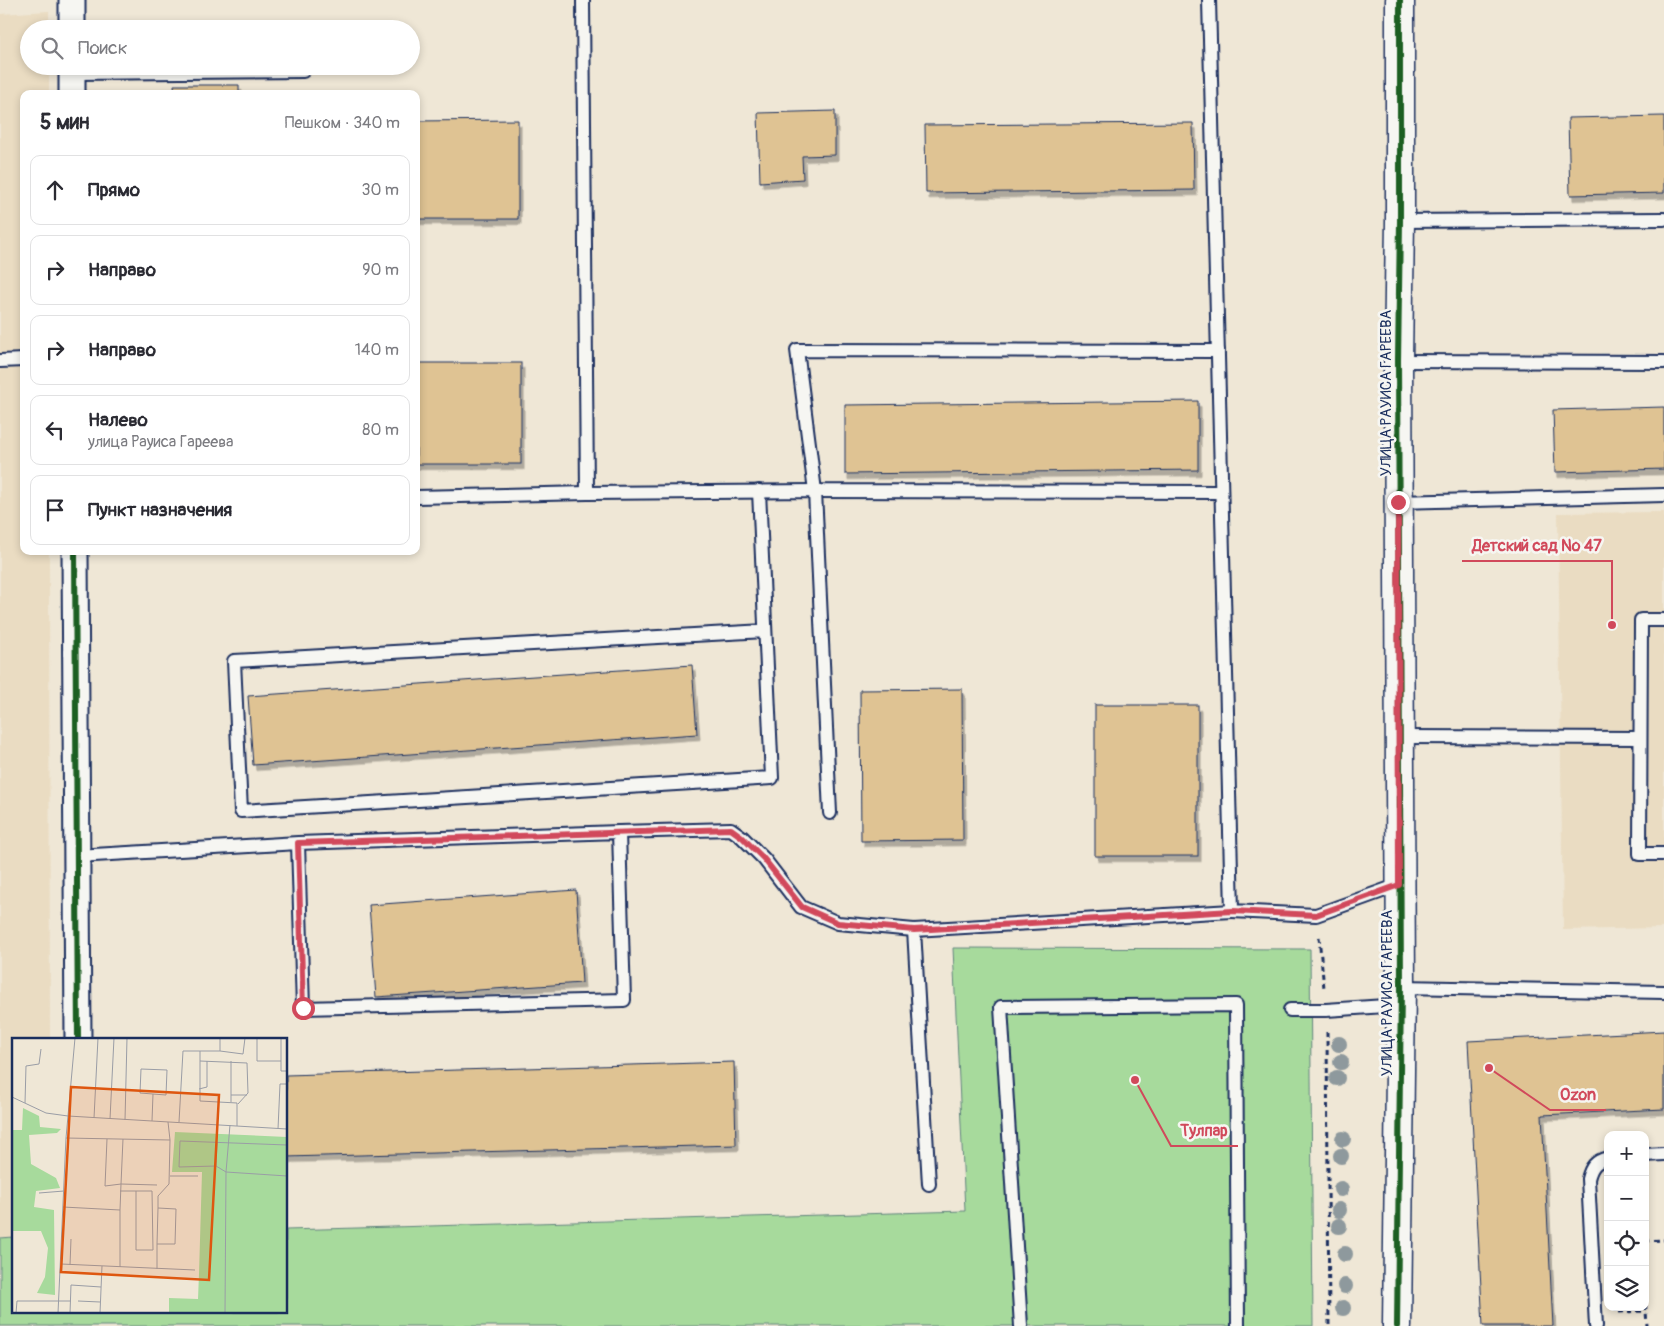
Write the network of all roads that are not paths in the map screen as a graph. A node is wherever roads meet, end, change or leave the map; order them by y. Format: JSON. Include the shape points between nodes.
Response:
{"nodes":[{"id":1,"x":72,"y":0,"type":"edge"},
{"id":2,"x":583,"y":0,"type":"edge"},
{"id":3,"x":1209,"y":0,"type":"edge"},
{"id":4,"x":1400,"y":0,"type":"edge"},
{"id":5,"x":72,"y":20,"type":"edge"},
{"id":6,"x":159,"y":75,"type":"edge"},
{"id":7,"x":72,"y":78,"type":"edge"},
{"id":8,"x":1664,"y":219,"type":"edge"},
{"id":9,"x":1400,"y":220,"type":"junction"},
{"id":10,"x":1218,"y":351,"type":"junction"},
{"id":11,"x":20,"y":360,"type":"edge"},
{"id":12,"x":0,"y":361,"type":"edge"},
{"id":13,"x":1398,"y":361,"type":"junction"},
{"id":14,"x":1664,"y":362,"type":"edge"},
{"id":15,"x":815,"y":491,"type":"junction"},
{"id":16,"x":759,"y":492,"type":"junction"},
{"id":17,"x":1221,"y":492,"type":"junction"},
{"id":18,"x":587,"y":493,"type":"junction"},
{"id":19,"x":1664,"y":495,"type":"edge"},
{"id":20,"x":420,"y":497,"type":"edge"},
{"id":21,"x":1398,"y":502,"type":"junction"},
{"id":22,"x":75,"y":555,"type":"edge"},
{"id":23,"x":1664,"y":620,"type":"edge"},
{"id":24,"x":765,"y":631,"type":"junction"},
{"id":25,"x":1399,"y":738,"type":"junction"},
{"id":26,"x":1640,"y":738,"type":"junction"},
{"id":27,"x":830,"y":813,"type":"dead end"},
{"id":28,"x":619,"y":832,"type":"junction"},
{"id":29,"x":298,"y":843,"type":"junction"},
{"id":30,"x":1664,"y":854,"type":"edge"},
{"id":31,"x":77,"y":856,"type":"junction"},
{"id":32,"x":1399,"y":885,"type":"junction"},
{"id":33,"x":1232,"y":911,"type":"junction"},
{"id":34,"x":914,"y":930,"type":"junction"},
{"id":35,"x":1664,"y":992,"type":"edge"},
{"id":36,"x":1401,"y":996,"type":"junction"},
{"id":37,"x":1290,"y":1010,"type":"dead end"},
{"id":38,"x":78,"y":1038,"type":"edge"},
{"id":39,"x":1664,"y":1154,"type":"edge"},
{"id":40,"x":1649,"y":1156,"type":"edge"},
{"id":41,"x":1604,"y":1159,"type":"edge"},
{"id":42,"x":929,"y":1184,"type":"dead end"},
{"id":43,"x":1022,"y":1326,"type":"edge"},
{"id":44,"x":1238,"y":1326,"type":"edge"},
{"id":45,"x":1397,"y":1326,"type":"edge"},
{"id":46,"x":1596,"y":1326,"type":"edge"}],
"edges":[{"from":1,"to":5,"type":"street"},
{"from":2,"to":18,"type":"lane"},
{"from":3,"to":10,"type":"lane"},
{"from":4,"to":9,"type":"street","name":"УЛИЦА РАУИСА ГАРЕЕВА"},
{"from":6,"to":7,"type":"lane"},
{"from":8,"to":9,"type":"lane"},
{"from":9,"to":13,"type":"street","name":"УЛИЦА РАУИСА ГАРЕЕВА"},
{"from":10,"to":15,"type":"lane","via":[[797,350]]},
{"from":10,"to":17,"type":"lane"},
{"from":11,"to":12,"type":"lane"},
{"from":13,"to":14,"type":"lane"},
{"from":13,"to":21,"type":"street","name":"УЛИЦА РАУИСА ГАРЕЕВА"},
{"from":15,"to":16,"type":"lane"},
{"from":15,"to":17,"type":"lane"},
{"from":15,"to":27,"type":"lane"},
{"from":16,"to":18,"type":"lane"},
{"from":16,"to":24,"type":"lane"},
{"from":17,"to":33,"type":"lane"},
{"from":18,"to":20,"type":"lane"},
{"from":19,"to":21,"type":"lane"},
{"from":21,"to":25,"type":"street","name":"УЛИЦА РАУИСА ГАРЕЕВА"},
{"from":22,"to":31,"type":"street"},
{"from":23,"to":26,"type":"lane","via":[[1641,620]]},
{"from":24,"to":24,"type":"lane","via":[[234,661],[241,811],[772,778]]},
{"from":25,"to":26,"type":"lane"},
{"from":25,"to":32,"type":"street","name":"УЛИЦА РАУИСА ГАРЕЕВА"},
{"from":26,"to":30,"type":"lane","via":[[1640,854]]},
{"from":28,"to":29,"type":"lane"},
{"from":28,"to":29,"type":"lane","via":[[624,1000],[303,1008]]},
{"from":28,"to":34,"type":"lane","via":[[731,829],[764,859],[802,907],[838,923]]},
{"from":29,"to":31,"type":"lane"},
{"from":31,"to":38,"type":"street"},
{"from":32,"to":33,"type":"lane","via":[[1316,915]]},
{"from":32,"to":36,"type":"street","name":"УЛИЦА РАУИСА ГАРЕЕВА"},
{"from":33,"to":34,"type":"lane"},
{"from":34,"to":42,"type":"lane"},
{"from":35,"to":36,"type":"lane"},
{"from":36,"to":37,"type":"lane","via":[[1326,1010]]},
{"from":36,"to":45,"type":"street","name":"УЛИЦА РАУИСА ГАРЕЕВА"},
{"from":39,"to":40,"type":"lane"},
{"from":41,"to":46,"type":"lane","via":[[1594,1164],[1588,1179]]},
{"from":43,"to":44,"type":"lane","via":[[1001,1007],[1226,1006],[1236,1006]]}]}
